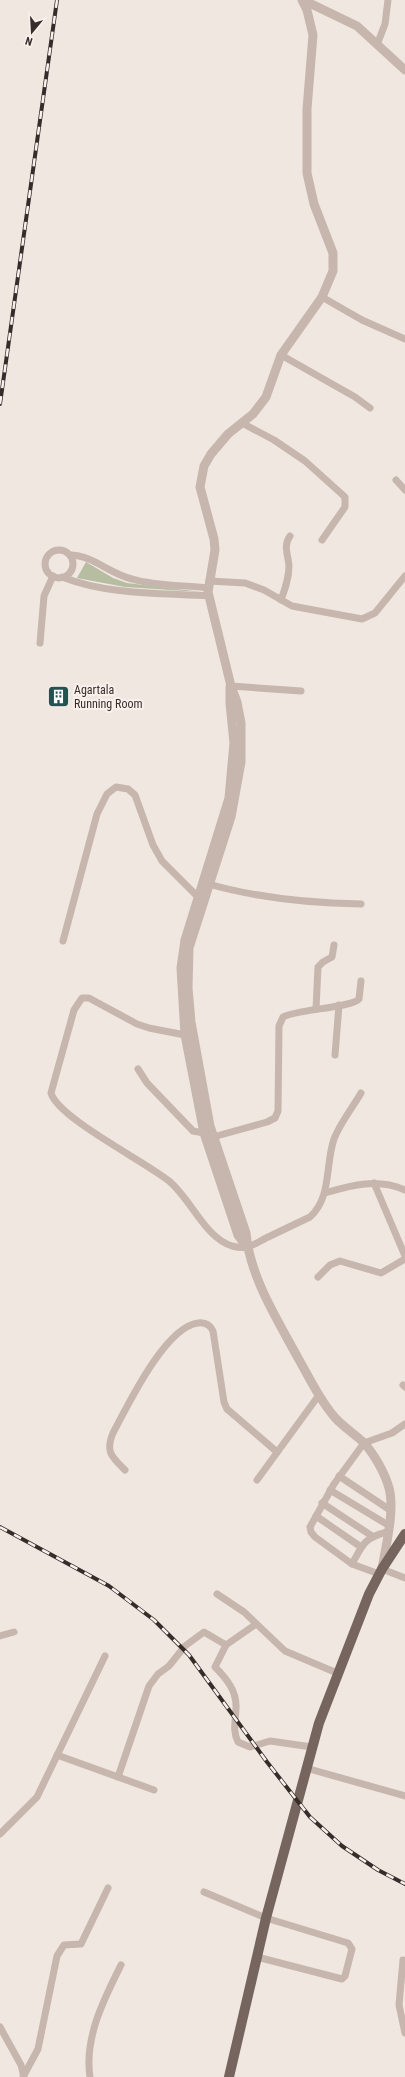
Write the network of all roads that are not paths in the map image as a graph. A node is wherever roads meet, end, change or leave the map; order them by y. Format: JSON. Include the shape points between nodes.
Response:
{"nodes":[{"id":1,"x":303,"y":0,"type":"edge"},
{"id":2,"x":388,"y":0,"type":"edge"},
{"id":3,"x":377,"y":45,"type":"junction"},
{"id":4,"x":405,"y":70,"type":"edge"},
{"id":5,"x":322,"y":298,"type":"junction"},
{"id":6,"x":405,"y":339,"type":"edge"},
{"id":7,"x":281,"y":355,"type":"junction"},
{"id":8,"x":370,"y":408,"type":"dead end"},
{"id":9,"x":242,"y":423,"type":"junction"},
{"id":10,"x":396,"y":480,"type":"dead end"},
{"id":11,"x":405,"y":490,"type":"edge"},
{"id":12,"x":290,"y":536,"type":"dead end"},
{"id":13,"x":322,"y":540,"type":"dead end"},
{"id":14,"x":70,"y":555,"type":"junction"},
{"id":15,"x":53,"y":576,"type":"junction"},
{"id":16,"x":405,"y":576,"type":"edge"},
{"id":17,"x":62,"y":578,"type":"junction"},
{"id":18,"x":209,"y":588,"type":"junction"},
{"id":19,"x":281,"y":600,"type":"junction"},
{"id":20,"x":40,"y":643,"type":"dead end"},
{"id":21,"x":230,"y":686,"type":"junction"},
{"id":22,"x":300,"y":691,"type":"dead end"},
{"id":23,"x":206,"y":884,"type":"junction"},
{"id":24,"x":198,"y":897,"type":"junction"},
{"id":25,"x":362,"y":904,"type":"dead end"},
{"id":26,"x":63,"y":941,"type":"dead end"},
{"id":27,"x":334,"y":945,"type":"dead end"},
{"id":28,"x":361,"y":981,"type":"dead end"},
{"id":29,"x":339,"y":1005,"type":"junction"},
{"id":30,"x":316,"y":1009,"type":"junction"},
{"id":31,"x":187,"y":1022,"type":"junction"},
{"id":32,"x":185,"y":1035,"type":"junction"},
{"id":33,"x":335,"y":1055,"type":"dead end"},
{"id":34,"x":138,"y":1069,"type":"dead end"},
{"id":35,"x":361,"y":1093,"type":"dead end"},
{"id":36,"x":205,"y":1129,"type":"junction"},
{"id":37,"x":213,"y":1137,"type":"junction"},
{"id":38,"x":374,"y":1183,"type":"junction"},
{"id":39,"x":405,"y":1190,"type":"edge"},
{"id":40,"x":325,"y":1193,"type":"junction"},
{"id":41,"x":247,"y":1247,"type":"junction"},
{"id":42,"x":405,"y":1258,"type":"edge"},
{"id":43,"x":318,"y":1277,"type":"dead end"},
{"id":44,"x":319,"y":1395,"type":"junction"},
{"id":45,"x":405,"y":1424,"type":"edge"},
{"id":46,"x":364,"y":1443,"type":"junction"},
{"id":47,"x":277,"y":1452,"type":"junction"},
{"id":48,"x":125,"y":1470,"type":"dead end"},
{"id":49,"x":339,"y":1476,"type":"junction"},
{"id":50,"x":257,"y":1480,"type":"dead end"},
{"id":51,"x":330,"y":1490,"type":"junction"},
{"id":52,"x":322,"y":1503,"type":"junction"},
{"id":53,"x":390,"y":1510,"type":"junction"},
{"id":54,"x":316,"y":1516,"type":"junction"},
{"id":55,"x":388,"y":1529,"type":"junction"},
{"id":56,"x":405,"y":1534,"type":"edge"},
{"id":57,"x":372,"y":1536,"type":"junction"},
{"id":58,"x":361,"y":1546,"type":"junction"},
{"id":59,"x":352,"y":1564,"type":"junction"},
{"id":60,"x":381,"y":1572,"type":"junction"},
{"id":61,"x":405,"y":1578,"type":"edge"},
{"id":62,"x":217,"y":1594,"type":"dead end"},
{"id":63,"x":256,"y":1624,"type":"junction"},
{"id":64,"x":14,"y":1632,"type":"dead end"},
{"id":65,"x":0,"y":1636,"type":"edge"},
{"id":66,"x":226,"y":1646,"type":"junction"},
{"id":67,"x":105,"y":1656,"type":"dead end"},
{"id":68,"x":337,"y":1673,"type":"junction"},
{"id":69,"x":312,"y":1747,"type":"junction"},
{"id":70,"x":57,"y":1755,"type":"junction"},
{"id":71,"x":306,"y":1768,"type":"junction"},
{"id":72,"x":118,"y":1777,"type":"junction"},
{"id":73,"x":154,"y":1790,"type":"dead end"},
{"id":74,"x":405,"y":1796,"type":"edge"},
{"id":75,"x":0,"y":1834,"type":"edge"},
{"id":76,"x":108,"y":1888,"type":"dead end"},
{"id":77,"x":204,"y":1892,"type":"dead end"},
{"id":78,"x":266,"y":1918,"type":"junction"},
{"id":79,"x":257,"y":1957,"type":"junction"},
{"id":80,"x":403,"y":1960,"type":"dead end"},
{"id":81,"x":121,"y":1965,"type":"dead end"},
{"id":82,"x":0,"y":2027,"type":"edge"},
{"id":83,"x":405,"y":2033,"type":"edge"},
{"id":84,"x":24,"y":2077,"type":"edge"},
{"id":85,"x":90,"y":2077,"type":"edge"},
{"id":86,"x":229,"y":2077,"type":"edge"}],
"edges":[{"from":1,"to":3,"type":"street","via":[[357,26]]},
{"from":1,"to":5,"type":"street","via":[[313,35],[306,115],[307,173],[314,204],[333,253],[333,271]]},
{"from":2,"to":3,"type":"street","via":[[385,24]]},
{"from":3,"to":4,"type":"street"},
{"from":5,"to":6,"type":"street","via":[[362,320]]},
{"from":5,"to":7,"type":"street"},
{"from":7,"to":8,"type":"street"},
{"from":7,"to":9,"type":"street","via":[[266,398]]},
{"from":9,"to":13,"type":"street","via":[[305,461],[346,497],[345,507]]},
{"from":9,"to":18,"type":"street","via":[[228,434],[211,454],[201,477],[202,497],[214,539],[214,561]]},
{"from":10,"to":11,"type":"street"},
{"from":12,"to":19,"type":"street","via":[[285,547],[289,566],[288,579]]},
{"from":14,"to":15,"type":"street","via":[[58,550],[47,557],[46,570]]},
{"from":14,"to":17,"type":"street","via":[[72,569]]},
{"from":14,"to":18,"type":"street","via":[[88,559],[132,579]]},
{"from":15,"to":17,"type":"street"},
{"from":15,"to":20,"type":"street","via":[[44,596]]},
{"from":16,"to":19,"type":"street","via":[[375,613],[362,619],[301,608]]},
{"from":17,"to":18,"type":"street","via":[[115,590]]},
{"from":18,"to":19,"type":"street","via":[[245,583]]},
{"from":18,"to":21,"type":"street"},
{"from":21,"to":22,"type":"street"},
{"from":21,"to":23,"type":"street","via":[[237,702],[241,762],[234,806]]},
{"from":23,"to":24,"type":"street"},
{"from":23,"to":25,"type":"street","via":[[307,902]]},
{"from":23,"to":31,"type":"street","via":[[189,953]]},
{"from":24,"to":26,"type":"street","via":[[162,861],[153,845],[135,795],[128,789],[116,787],[106,794],[97,814]]},
{"from":24,"to":31,"type":"street","via":[[181,958]]},
{"from":27,"to":30,"type":"street","via":[[332,957],[318,967]]},
{"from":28,"to":29,"type":"street","via":[[359,999],[355,1003]]},
{"from":29,"to":30,"type":"street"},
{"from":29,"to":33,"type":"street"},
{"from":30,"to":37,"type":"street","via":[[286,1015],[280,1021],[278,1111],[275,1118]]},
{"from":31,"to":32,"type":"street"},
{"from":31,"to":36,"type":"street"},
{"from":32,"to":36,"type":"street"},
{"from":32,"to":41,"type":"street","via":[[149,1028],[89,998],[82,998],[72,1017],[51,1093],[53,1099],[92,1131],[170,1181],[220,1240],[231,1246]]},
{"from":34,"to":36,"type":"street","via":[[147,1083],[193,1131]]},
{"from":35,"to":40,"type":"street","via":[[334,1138]]},
{"from":36,"to":37,"type":"street"},
{"from":36,"to":41,"type":"street","via":[[238,1235]]},
{"from":37,"to":41,"type":"street","via":[[246,1233]]},
{"from":38,"to":39,"type":"street","via":[[391,1184]]},
{"from":38,"to":40,"type":"street","via":[[349,1186]]},
{"from":38,"to":42,"type":"street"},
{"from":40,"to":41,"type":"street","via":[[321,1205],[310,1217]]},
{"from":41,"to":44,"type":"street","via":[[268,1301]]},
{"from":42,"to":43,"type":"street","via":[[381,1273],[340,1261]]},
{"from":44,"to":46,"type":"street","via":[[334,1417]]},
{"from":44,"to":47,"type":"street"},
{"from":45,"to":46,"type":"street"},
{"from":46,"to":49,"type":"street"},
{"from":46,"to":53,"type":"street","via":[[386,1479]]},
{"from":47,"to":48,"type":"street","via":[[227,1409],[213,1331],[203,1322],[193,1324],[166,1343],[113,1433],[109,1445],[110,1453]]},
{"from":47,"to":50,"type":"street"},
{"from":49,"to":51,"type":"street"},
{"from":49,"to":53,"type":"street"},
{"from":51,"to":52,"type":"street"},
{"from":51,"to":55,"type":"street"},
{"from":52,"to":54,"type":"street"},
{"from":52,"to":57,"type":"street"},
{"from":53,"to":55,"type":"street"},
{"from":54,"to":58,"type":"street"},
{"from":54,"to":59,"type":"street","via":[[310,1527],[311,1532]]},
{"from":55,"to":57,"type":"street"},
{"from":55,"to":60,"type":"street"},
{"from":56,"to":60,"type":"main road"},
{"from":57,"to":58,"type":"street"},
{"from":58,"to":59,"type":"street"},
{"from":59,"to":60,"type":"street"},
{"from":60,"to":61,"type":"street"},
{"from":60,"to":68,"type":"main road"},
{"from":62,"to":63,"type":"street"},
{"from":63,"to":66,"type":"street"},
{"from":63,"to":68,"type":"street","via":[[288,1652]]},
{"from":64,"to":65,"type":"street"},
{"from":66,"to":69,"type":"street","via":[[215,1667],[230,1684],[235,1695],[235,1735],[238,1742],[250,1747],[270,1741]]},
{"from":66,"to":72,"type":"street","via":[[204,1632],[185,1646],[169,1666],[155,1677],[149,1686]]},
{"from":67,"to":70,"type":"street"},
{"from":68,"to":69,"type":"main road"},
{"from":69,"to":71,"type":"main road"},
{"from":70,"to":72,"type":"street"},
{"from":70,"to":75,"type":"street","via":[[37,1797]]},
{"from":71,"to":74,"type":"street"},
{"from":71,"to":78,"type":"main road"},
{"from":72,"to":73,"type":"street"},
{"from":76,"to":84,"type":"street","via":[[81,1944],[64,1945],[56,1956],[38,2049]]},
{"from":77,"to":78,"type":"street"},
{"from":78,"to":79,"type":"main road"},
{"from":78,"to":79,"type":"street","via":[[348,1943],[352,1949],[342,1979]]},
{"from":79,"to":86,"type":"main road"},
{"from":80,"to":83,"type":"street","via":[[399,2005]]},
{"from":81,"to":85,"type":"street","via":[[97,2018],[90,2050]]},
{"from":82,"to":84,"type":"street","via":[[19,2061]]}]}
